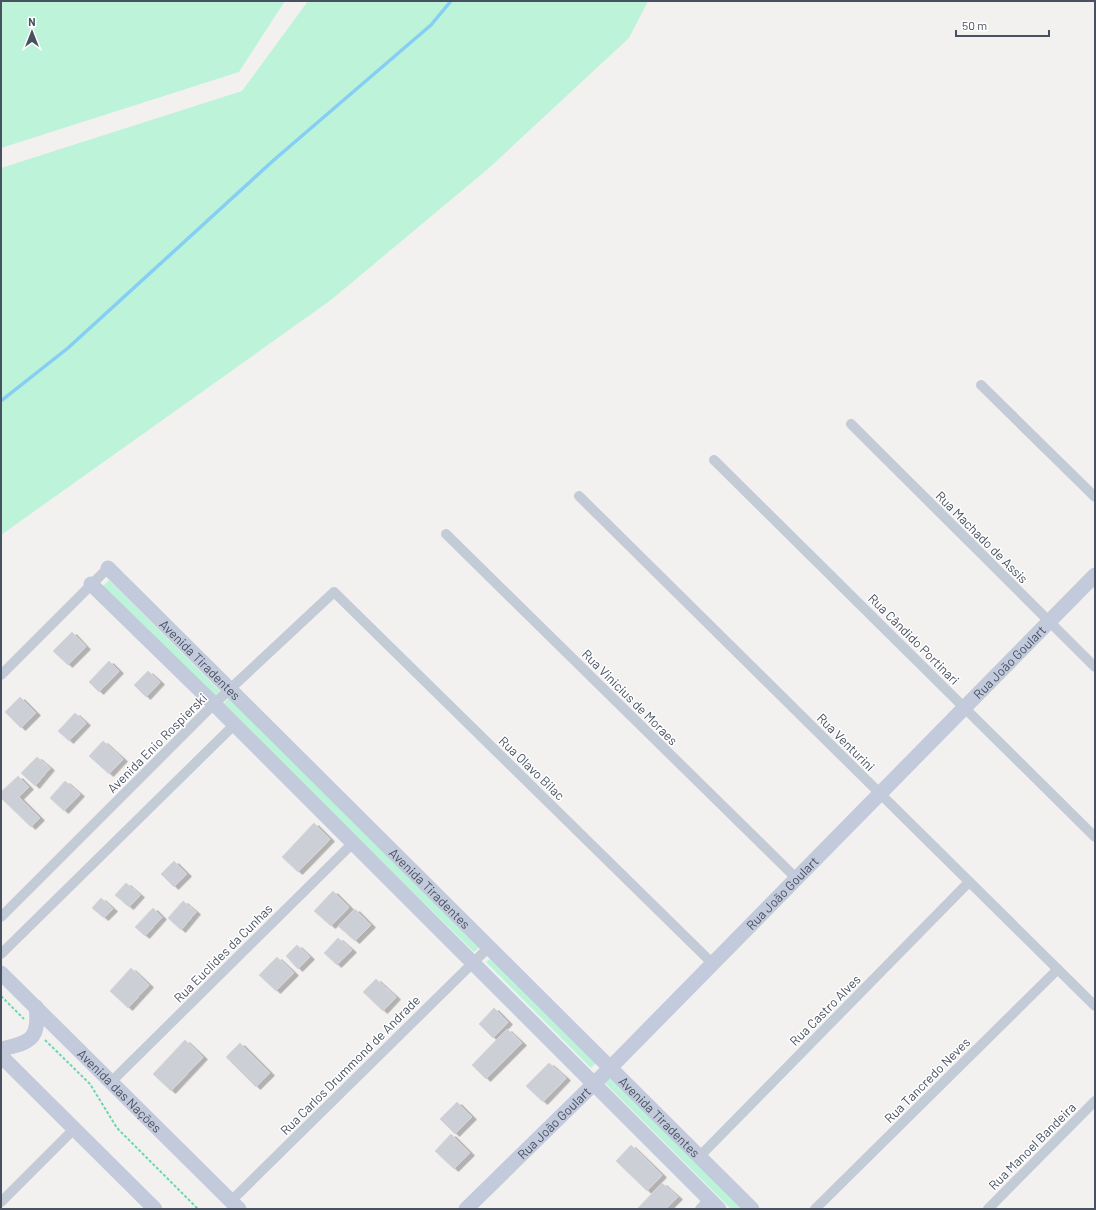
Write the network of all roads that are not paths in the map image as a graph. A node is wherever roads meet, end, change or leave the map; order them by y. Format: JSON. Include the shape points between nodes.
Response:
{"nodes":[{"id":1,"x":981,"y":385,"type":"dead end"},
{"id":2,"x":851,"y":424,"type":"dead end"},
{"id":3,"x":714,"y":460,"type":"dead end"},
{"id":4,"x":578,"y":496,"type":"dead end"},
{"id":5,"x":1095,"y":497,"type":"edge"},
{"id":6,"x":446,"y":534,"type":"dead end"},
{"id":7,"x":108,"y":568,"type":"joint"},
{"id":8,"x":1095,"y":575,"type":"edge"},
{"id":9,"x":91,"y":584,"type":"junction"},
{"id":10,"x":334,"y":592,"type":"joint"},
{"id":11,"x":1049,"y":622,"type":"junction"},
{"id":12,"x":1095,"y":667,"type":"edge"},
{"id":13,"x":1,"y":675,"type":"edge"},
{"id":14,"x":230,"y":690,"type":"junction"},
{"id":15,"x":214,"y":704,"type":"junction"},
{"id":16,"x":964,"y":708,"type":"junction"},
{"id":17,"x":234,"y":725,"type":"junction"},
{"id":18,"x":879,"y":794,"type":"junction"},
{"id":19,"x":1095,"y":838,"type":"edge"},
{"id":20,"x":353,"y":843,"type":"junction"},
{"id":21,"x":796,"y":878,"type":"junction"},
{"id":22,"x":969,"y":882,"type":"junction"},
{"id":23,"x":1,"y":917,"type":"edge"},
{"id":24,"x":489,"y":947,"type":"junction"},
{"id":25,"x":1,"y":954,"type":"edge"},
{"id":26,"x":472,"y":963,"type":"junction"},
{"id":27,"x":712,"y":963,"type":"junction"},
{"id":28,"x":1058,"y":969,"type":"junction"},
{"id":29,"x":1,"y":973,"type":"edge"},
{"id":30,"x":1095,"y":1006,"type":"edge"},
{"id":31,"x":36,"y":1007,"type":"junction"},
{"id":32,"x":1,"y":1048,"type":"edge"},
{"id":33,"x":1,"y":1056,"type":"edge"},
{"id":34,"x":610,"y":1068,"type":"junction"},
{"id":35,"x":111,"y":1082,"type":"junction"},
{"id":36,"x":593,"y":1083,"type":"junction"},
{"id":37,"x":1095,"y":1101,"type":"edge"},
{"id":38,"x":74,"y":1129,"type":"junction"},
{"id":39,"x":699,"y":1156,"type":"junction"},
{"id":40,"x":1,"y":1202,"type":"edge"},
{"id":41,"x":235,"y":1205,"type":"edge"},
{"id":42,"x":710,"y":1206,"type":"edge"},
{"id":43,"x":155,"y":1209,"type":"edge"},
{"id":44,"x":466,"y":1209,"type":"edge"},
{"id":45,"x":752,"y":1209,"type":"edge"},
{"id":46,"x":815,"y":1209,"type":"edge"},
{"id":47,"x":988,"y":1209,"type":"edge"}],
"edges":[{"from":1,"to":5,"type":"street"},
{"from":2,"to":11,"type":"street","name":"Rua Machado de Assis"},
{"from":3,"to":16,"type":"street","name":"Rua Cândido Portinari"},
{"from":4,"to":18,"type":"street","name":"Rua Venturini"},
{"from":6,"to":21,"type":"street","name":"Rua Vinicius de Moraes"},
{"from":7,"to":9,"type":"street"},
{"from":7,"to":14,"type":"street","name":"Avenida Tiradentes"},
{"from":8,"to":11,"type":"street","name":"Rua João Goulart"},
{"from":9,"to":13,"type":"street"},
{"from":9,"to":15,"type":"street","name":"Avenida Tiradentes"},
{"from":10,"to":14,"type":"street","name":"Avenida Enio Rospierski"},
{"from":10,"to":27,"type":"street","name":"Rua Olavo Bilac"},
{"from":11,"to":12,"type":"street","name":"Rua Machado de Assis"},
{"from":11,"to":16,"type":"street","name":"Rua João Goulart"},
{"from":14,"to":15,"type":"street","name":"Avenida Enio Rospierski"},
{"from":14,"to":24,"type":"street","name":"Avenida Tiradentes"},
{"from":15,"to":17,"type":"street","name":"Avenida Tiradentes"},
{"from":15,"to":23,"type":"street","name":"Avenida Enio Rospierski"},
{"from":16,"to":18,"type":"street","name":"Rua João Goulart"},
{"from":16,"to":19,"type":"street","name":"Rua Cândido Portinari"},
{"from":17,"to":20,"type":"street","name":"Avenida Tiradentes"},
{"from":17,"to":25,"type":"street"},
{"from":18,"to":21,"type":"street","name":"Rua João Goulart"},
{"from":18,"to":22,"type":"street","name":"Rua Venturini"},
{"from":20,"to":26,"type":"street","name":"Avenida Tiradentes"},
{"from":20,"to":35,"type":"street","name":"Rua Euclides da Cunhas"},
{"from":21,"to":27,"type":"street","name":"Rua João Goulart"},
{"from":22,"to":28,"type":"street","name":"Rua Venturini"},
{"from":22,"to":39,"type":"street","name":"Rua Castro Alves"},
{"from":24,"to":26,"type":"street","name":"Rua Carlos Drummond de Andrade"},
{"from":24,"to":34,"type":"street","name":"Avenida Tiradentes"},
{"from":26,"to":36,"type":"street","name":"Avenida Tiradentes"},
{"from":26,"to":41,"type":"street","name":"Rua Carlos Drummond de Andrade"},
{"from":27,"to":34,"type":"street","name":"Rua João Goulart"},
{"from":28,"to":30,"type":"street","name":"Rua Venturini"},
{"from":28,"to":46,"type":"street","name":"Rua Tancredo Neves"},
{"from":29,"to":31,"type":"street","name":"Avenida das Nações"},
{"from":31,"to":32,"type":"street","via":[[38,1022],[34,1035],[22,1044]]},
{"from":31,"to":35,"type":"street","name":"Avenida das Nações"},
{"from":33,"to":38,"type":"street"},
{"from":34,"to":36,"type":"street","name":"Rua João Goulart"},
{"from":34,"to":39,"type":"street","name":"Avenida Tiradentes"},
{"from":35,"to":41,"type":"street","name":"Avenida das Nações"},
{"from":36,"to":42,"type":"street","name":"Avenida Tiradentes"},
{"from":36,"to":44,"type":"street","name":"Rua João Goulart"},
{"from":37,"to":47,"type":"street","name":"Rua Manoel Bandeira"},
{"from":38,"to":40,"type":"street"},
{"from":38,"to":43,"type":"street"},
{"from":39,"to":45,"type":"street","name":"Avenida Tiradentes"}]}
